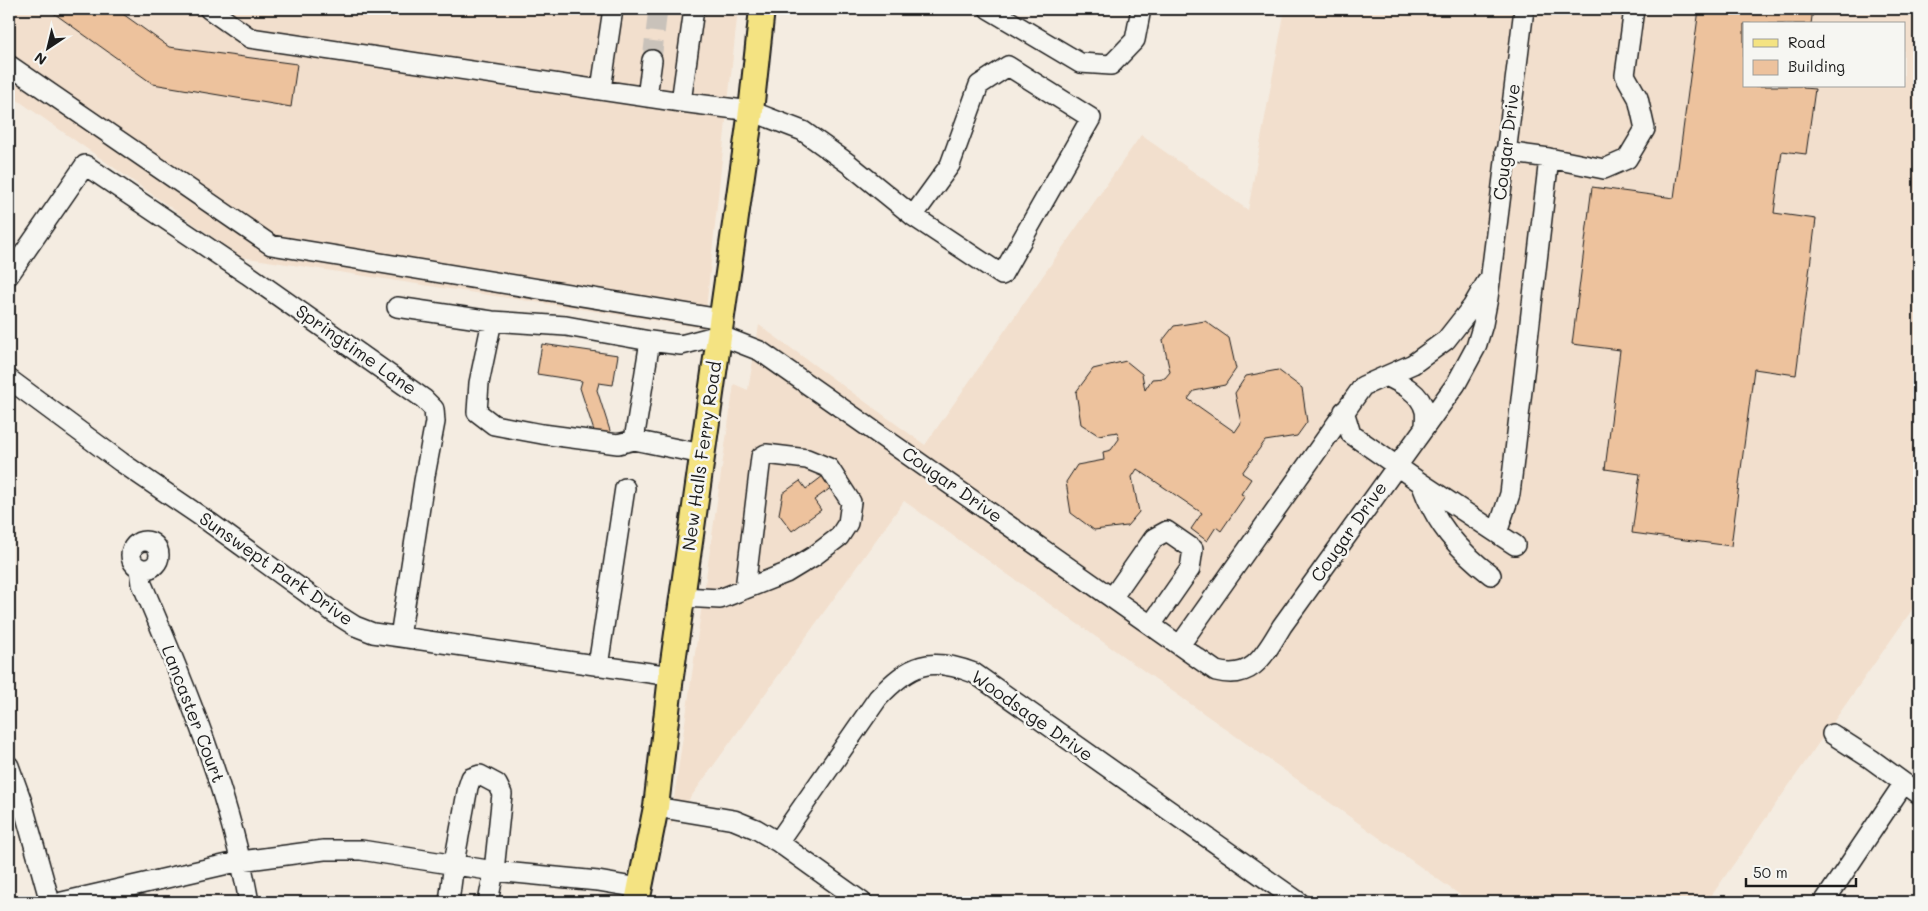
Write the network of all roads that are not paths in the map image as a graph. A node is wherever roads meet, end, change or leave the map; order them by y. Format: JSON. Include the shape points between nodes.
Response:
{"nodes":[{"id":1,"x":209,"y":9,"type":"edge"},
{"id":2,"x":613,"y":9,"type":"edge"},
{"id":3,"x":694,"y":9,"type":"edge"},
{"id":4,"x":762,"y":9,"type":"edge"},
{"id":5,"x":989,"y":9,"type":"edge"},
{"id":6,"x":1141,"y":9,"type":"edge"},
{"id":7,"x":1524,"y":9,"type":"edge"},
{"id":8,"x":1634,"y":9,"type":"edge"},
{"id":9,"x":652,"y":60,"type":"tunnel mouth"},
{"id":10,"x":9,"y":64,"type":"edge"},
{"id":11,"x":601,"y":89,"type":"junction"},
{"id":12,"x":647,"y":97,"type":"junction"},
{"id":13,"x":681,"y":102,"type":"junction"},
{"id":14,"x":752,"y":111,"type":"junction"},
{"id":15,"x":1505,"y":152,"type":"junction"},
{"id":16,"x":1549,"y":158,"type":"junction"},
{"id":17,"x":917,"y":219,"type":"junction"},
{"id":18,"x":9,"y":275,"type":"edge"},
{"id":19,"x":1490,"y":275,"type":"junction"},
{"id":20,"x":397,"y":307,"type":"dead end"},
{"id":21,"x":492,"y":321,"type":"junction"},
{"id":22,"x":720,"y":327,"type":"junction"},
{"id":23,"x":650,"y":340,"type":"junction"},
{"id":24,"x":1386,"y":376,"type":"junction"},
{"id":25,"x":9,"y":379,"type":"edge"},
{"id":26,"x":1344,"y":411,"type":"junction"},
{"id":27,"x":1425,"y":427,"type":"junction"},
{"id":28,"x":634,"y":440,"type":"junction"},
{"id":29,"x":702,"y":454,"type":"junction"},
{"id":30,"x":1397,"y":466,"type":"junction"},
{"id":31,"x":1421,"y":483,"type":"junction"},
{"id":32,"x":625,"y":488,"type":"dead end"},
{"id":33,"x":1497,"y":533,"type":"junction"},
{"id":34,"x":1515,"y":545,"type":"dead end"},
{"id":35,"x":140,"y":568,"type":"dead end"},
{"id":36,"x":1491,"y":575,"type":"dead end"},
{"id":37,"x":745,"y":589,"type":"junction"},
{"id":38,"x":682,"y":597,"type":"junction"},
{"id":39,"x":1112,"y":598,"type":"junction"},
{"id":40,"x":1151,"y":624,"type":"junction"},
{"id":41,"x":400,"y":637,"type":"junction"},
{"id":42,"x":1180,"y":645,"type":"junction"},
{"id":43,"x":598,"y":666,"type":"junction"},
{"id":44,"x":671,"y":676,"type":"junction"},
{"id":45,"x":1832,"y":734,"type":"dead end"},
{"id":46,"x":9,"y":766,"type":"edge"},
{"id":47,"x":1912,"y":788,"type":"edge"},
{"id":48,"x":656,"y":807,"type":"junction"},
{"id":49,"x":778,"y":842,"type":"junction"},
{"id":50,"x":242,"y":861,"type":"junction"},
{"id":51,"x":454,"y":864,"type":"junction"},
{"id":52,"x":494,"y":871,"type":"junction"},
{"id":53,"x":638,"y":895,"type":"edge"},
{"id":54,"x":50,"y":902,"type":"edge"},
{"id":55,"x":62,"y":902,"type":"edge"},
{"id":56,"x":249,"y":902,"type":"edge"},
{"id":57,"x":449,"y":902,"type":"edge"},
{"id":58,"x":488,"y":902,"type":"edge"},
{"id":59,"x":862,"y":902,"type":"edge"},
{"id":60,"x":1299,"y":902,"type":"edge"},
{"id":61,"x":1824,"y":902,"type":"edge"}],
"edges":[{"from":1,"to":11,"type":"street","via":[[250,38]]},
{"from":2,"to":11,"type":"street"},
{"from":3,"to":13,"type":"street"},
{"from":4,"to":14,"type":"main road","name":"New Halls Ferry Road"},
{"from":5,"to":6,"type":"street","via":[[1080,63],[1111,65],[1135,40]]},
{"from":7,"to":15,"type":"street","name":"Cougar Drive"},
{"from":8,"to":16,"type":"street","via":[[1624,75],[1638,98],[1645,129],[1627,159],[1604,169]]},
{"from":9,"to":12,"type":"street"},
{"from":10,"to":22,"type":"street","name":"Cougar Drive","via":[[271,245]]},
{"from":11,"to":12,"type":"street"},
{"from":12,"to":13,"type":"street"},
{"from":13,"to":14,"type":"street"},
{"from":14,"to":17,"type":"street","via":[[803,131]]},
{"from":14,"to":22,"type":"main road","name":"New Halls Ferry Road"},
{"from":15,"to":16,"type":"street"},
{"from":15,"to":19,"type":"street","name":"Cougar Drive"},
{"from":16,"to":33,"type":"street","via":[[1510,494]]},
{"from":17,"to":17,"type":"street","via":[[950,165],[979,85],[1008,66],[1091,118],[1002,275]]},
{"from":18,"to":41,"type":"street","name":"Springtime Lane","via":[[85,165],[424,399],[434,409],[435,422]]},
{"from":19,"to":24,"type":"street","name":"Cougar Drive","via":[[1472,307],[1446,340],[1413,364]]},
{"from":19,"to":27,"type":"street","name":"Cougar Drive","via":[[1476,347],[1456,384]]},
{"from":20,"to":21,"type":"street"},
{"from":21,"to":23,"type":"street","via":[[566,326]]},
{"from":21,"to":28,"type":"street","via":[[479,383],[477,412],[494,425],[542,434],[618,444]]},
{"from":22,"to":23,"type":"street","via":[[682,345]]},
{"from":22,"to":29,"type":"main road","name":"New Halls Ferry Road"},
{"from":22,"to":39,"type":"street","name":"Cougar Drive","via":[[760,351]]},
{"from":23,"to":28,"type":"street"},
{"from":24,"to":26,"type":"street","name":"Cougar Drive","via":[[1363,386]]},
{"from":24,"to":27,"type":"street","via":[[1401,383],[1420,401],[1425,411]]},
{"from":25,"to":41,"type":"street","name":"Sunswept Park Drive","via":[[336,614],[373,634]]},
{"from":26,"to":30,"type":"street","via":[[1351,434]]},
{"from":26,"to":42,"type":"street","name":"Cougar Drive"},
{"from":27,"to":30,"type":"street","name":"Cougar Drive"},
{"from":28,"to":29,"type":"street"},
{"from":29,"to":38,"type":"main road","name":"New Halls Ferry Road"},
{"from":30,"to":31,"type":"street"},
{"from":30,"to":42,"type":"street","name":"Cougar Drive","via":[[1260,661],[1242,673],[1229,675],[1216,671]]},
{"from":31,"to":33,"type":"street"},
{"from":31,"to":36,"type":"street","via":[[1430,506],[1452,540]]},
{"from":32,"to":43,"type":"street"},
{"from":33,"to":34,"type":"street"},
{"from":35,"to":50,"type":"street","name":"Lancaster Court","via":[[142,584],[180,672],[216,772]]},
{"from":37,"to":37,"type":"street","via":[[786,573],[839,537],[848,523],[850,502],[829,468],[807,459],[766,454],[761,457]]},
{"from":37,"to":38,"type":"street","via":[[720,599]]},
{"from":38,"to":44,"type":"main road","name":"New Halls Ferry Road"},
{"from":39,"to":40,"type":"street","name":"Cougar Drive"},
{"from":39,"to":40,"type":"street","via":[[1154,538],[1167,531],[1192,549],[1190,569]]},
{"from":40,"to":42,"type":"street","name":"Cougar Drive"},
{"from":41,"to":43,"type":"street","name":"Sunswept Park Drive"},
{"from":43,"to":44,"type":"street","name":"Sunswept Park Drive"},
{"from":44,"to":48,"type":"main road","name":"New Halls Ferry Road"},
{"from":45,"to":47,"type":"street"},
{"from":46,"to":54,"type":"street"},
{"from":47,"to":61,"type":"street"},
{"from":48,"to":49,"type":"street","via":[[734,820]]},
{"from":48,"to":53,"type":"main road","name":"New Halls Ferry Road"},
{"from":49,"to":59,"type":"street"},
{"from":49,"to":60,"type":"street","name":"Woodsage Drive","via":[[878,698],[893,681],[913,668],[935,664],[974,673]]},
{"from":50,"to":51,"type":"street","via":[[324,850],[361,850]]},
{"from":50,"to":55,"type":"street"},
{"from":50,"to":56,"type":"street","name":"Lancaster Court"},
{"from":51,"to":52,"type":"street"},
{"from":51,"to":52,"type":"street","via":[[468,787],[471,778],[480,775],[498,784],[502,794]]},
{"from":51,"to":57,"type":"street"},
{"from":52,"to":53,"type":"street","via":[[598,881]]},
{"from":52,"to":58,"type":"street"}]}
